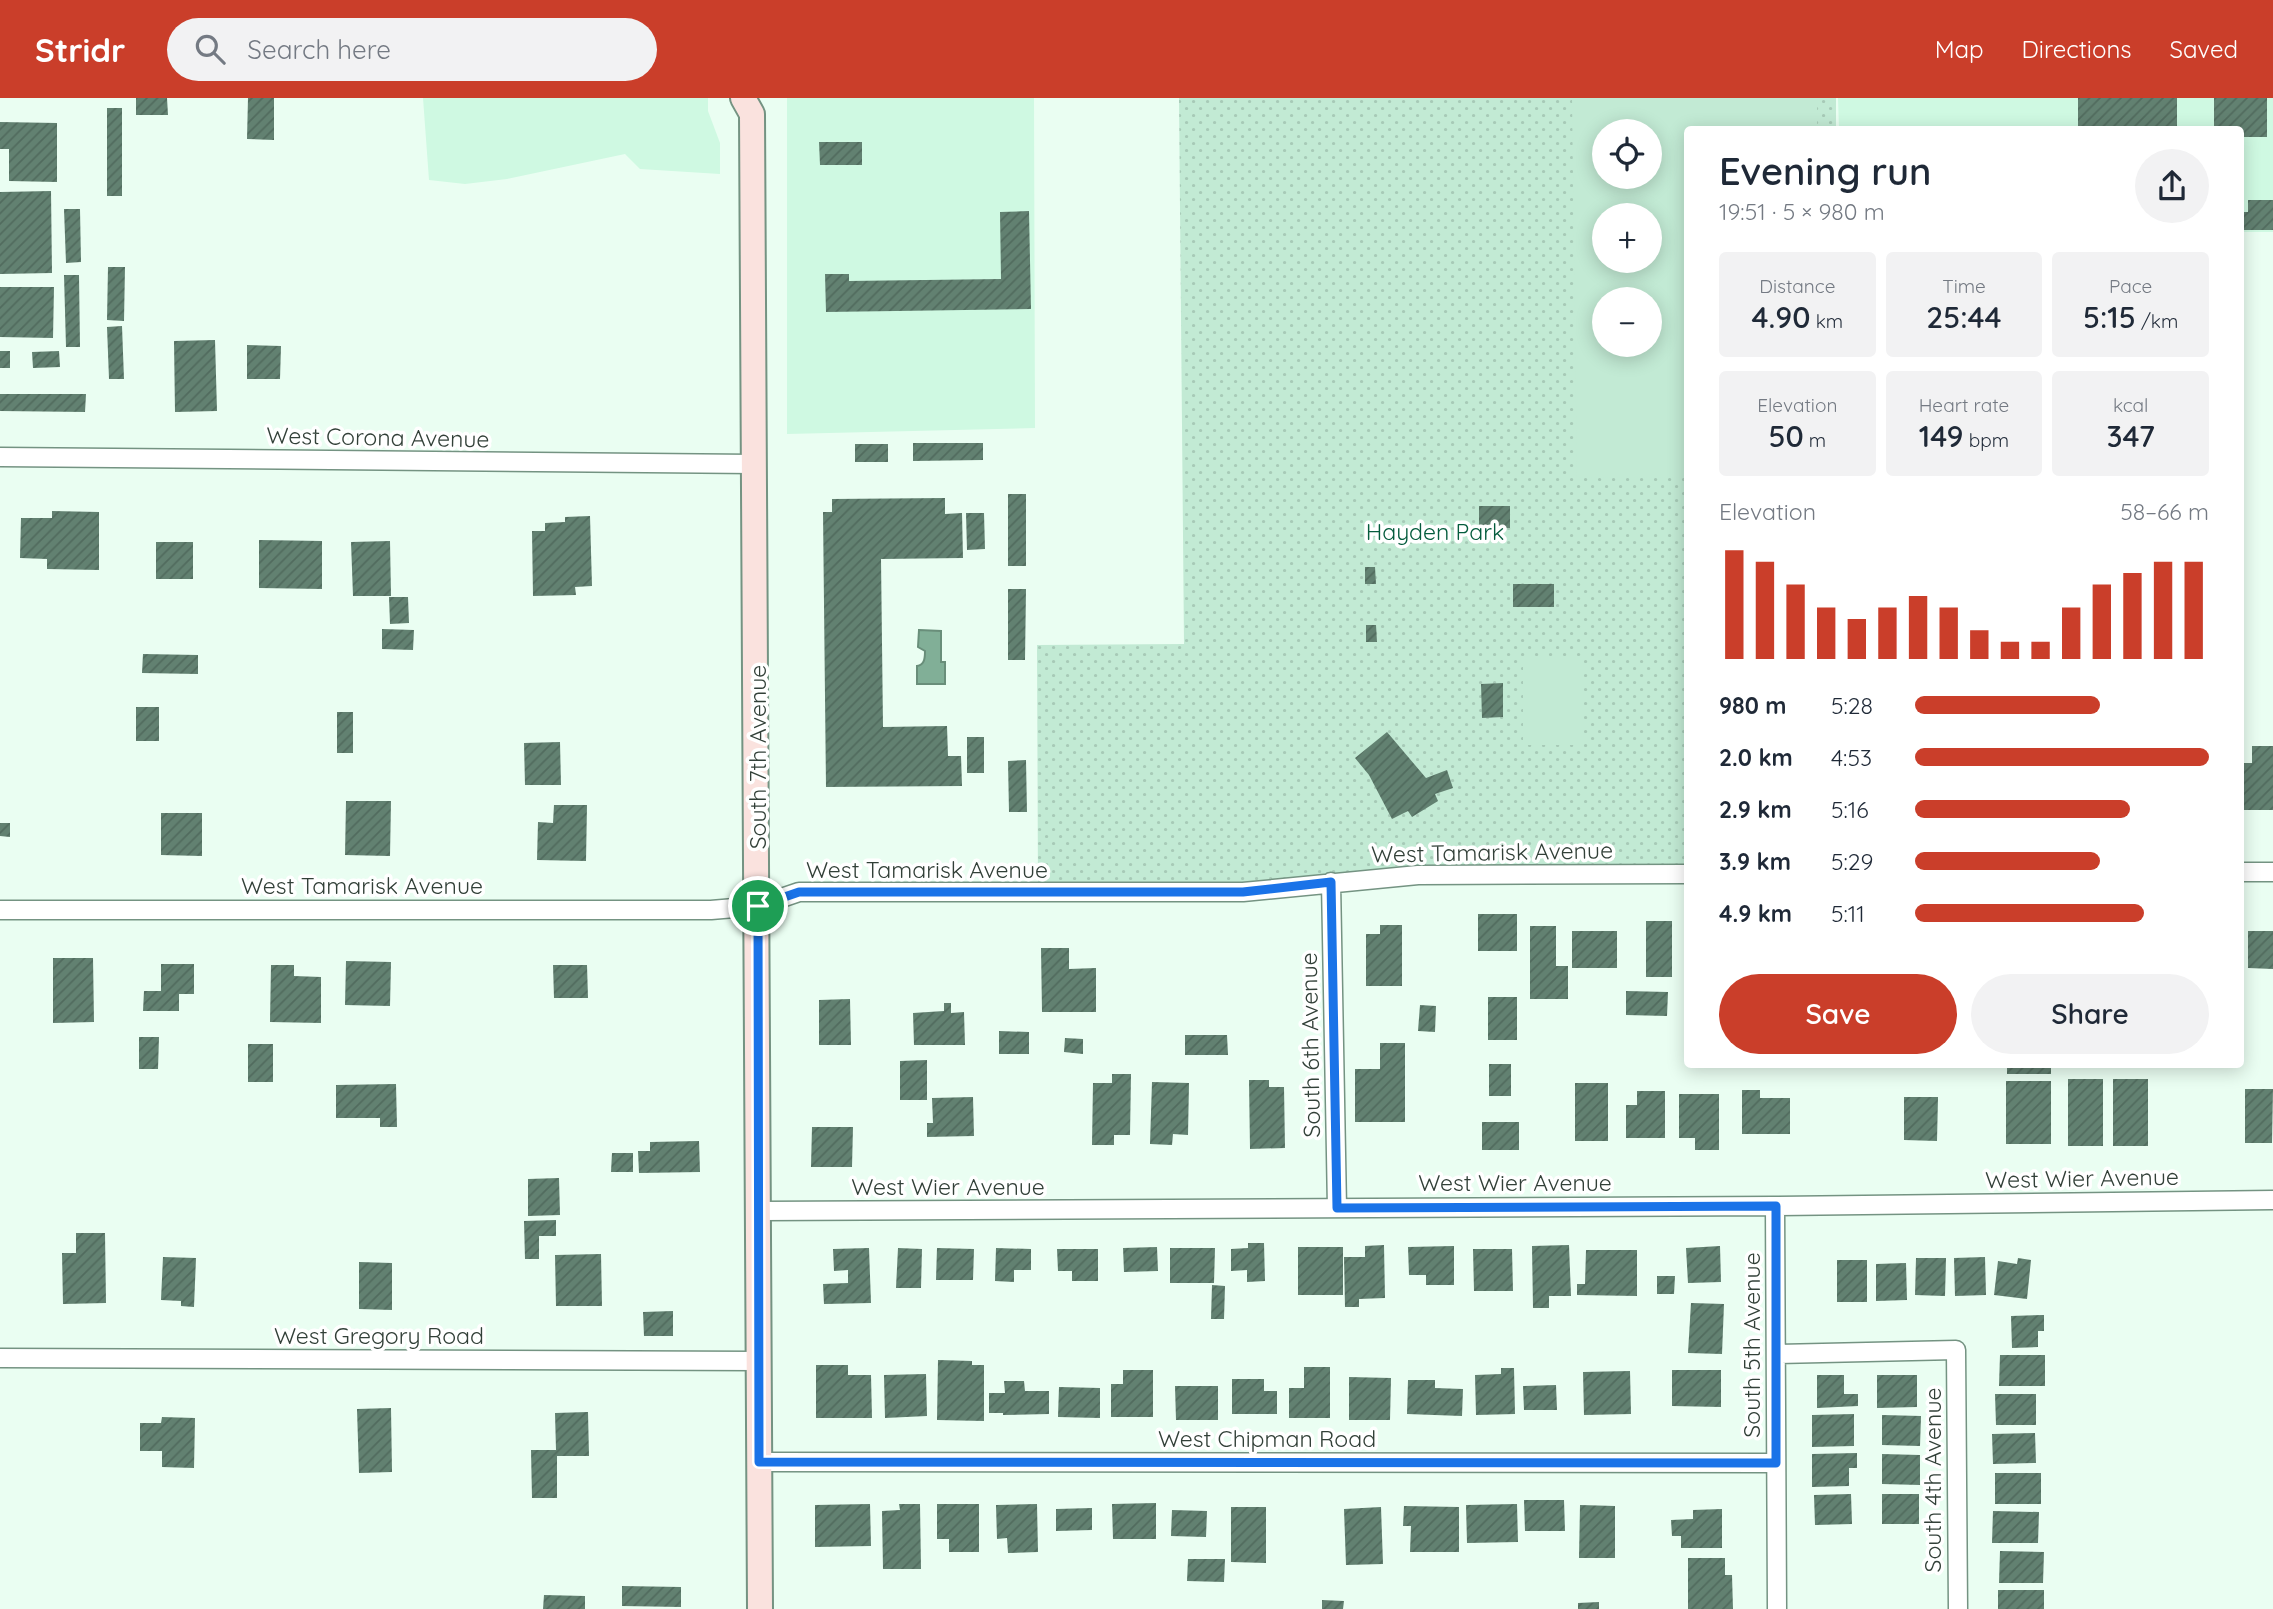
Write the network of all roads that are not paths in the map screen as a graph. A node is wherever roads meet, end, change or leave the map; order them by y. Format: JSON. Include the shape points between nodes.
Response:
{"nodes":[{"id":1,"x":753,"y":103,"type":"edge"},
{"id":2,"x":0,"y":457,"type":"edge"},
{"id":3,"x":755,"y":464,"type":"junction"},
{"id":4,"x":2244,"y":872,"type":"edge"},
{"id":5,"x":2273,"y":872,"type":"edge"},
{"id":6,"x":1684,"y":874,"type":"edge"},
{"id":7,"x":1331,"y":882,"type":"junction"},
{"id":8,"x":758,"y":906,"type":"junction"},
{"id":9,"x":0,"y":910,"type":"edge"},
{"id":10,"x":2273,"y":1200,"type":"edge"},
{"id":11,"x":1776,"y":1206,"type":"junction"},
{"id":12,"x":1337,"y":1208,"type":"junction"},
{"id":13,"x":757,"y":1211,"type":"junction"},
{"id":14,"x":1776,"y":1354,"type":"junction"},
{"id":15,"x":0,"y":1358,"type":"edge"},
{"id":16,"x":758,"y":1361,"type":"junction"},
{"id":17,"x":759,"y":1462,"type":"junction"},
{"id":18,"x":1776,"y":1463,"type":"junction"},
{"id":19,"x":760,"y":1609,"type":"edge"},
{"id":20,"x":1777,"y":1609,"type":"edge"},
{"id":21,"x":1958,"y":1609,"type":"edge"}],
"edges":[{"from":1,"to":3,"type":"main road","name":"South 7th Avenue"},
{"from":2,"to":3,"type":"street","name":"West Corona Avenue"},
{"from":3,"to":8,"type":"main road","name":"South 7th Avenue"},
{"from":4,"to":5,"type":"street"},
{"from":6,"to":7,"type":"street","name":"West Tamarisk Avenue","via":[[1418,875]]},
{"from":7,"to":8,"type":"street","name":"West Tamarisk Avenue","via":[[1243,892],[799,892]]},
{"from":7,"to":12,"type":"street","name":"South 6th Avenue"},
{"from":8,"to":9,"type":"street","name":"West Tamarisk Avenue","via":[[603,911]]},
{"from":8,"to":13,"type":"main road","name":"South 7th Avenue"},
{"from":10,"to":11,"type":"street","name":"West Wier Avenue"},
{"from":11,"to":12,"type":"street","name":"West Wier Avenue"},
{"from":11,"to":14,"type":"street","name":"South 5th Avenue"},
{"from":12,"to":13,"type":"street","name":"West Wier Avenue"},
{"from":13,"to":16,"type":"main road","name":"South 7th Avenue"},
{"from":14,"to":18,"type":"street","name":"South 5th Avenue"},
{"from":14,"to":21,"type":"street","name":"South 4th Avenue","via":[[1956,1350]]},
{"from":15,"to":16,"type":"street","name":"West Gregory Road"},
{"from":16,"to":17,"type":"main road","name":"South 7th Avenue"},
{"from":17,"to":18,"type":"street","name":"West Chipman Road"},
{"from":17,"to":19,"type":"main road","name":"South 7th Avenue"},
{"from":18,"to":20,"type":"street","name":"South 5th Avenue"}]}
